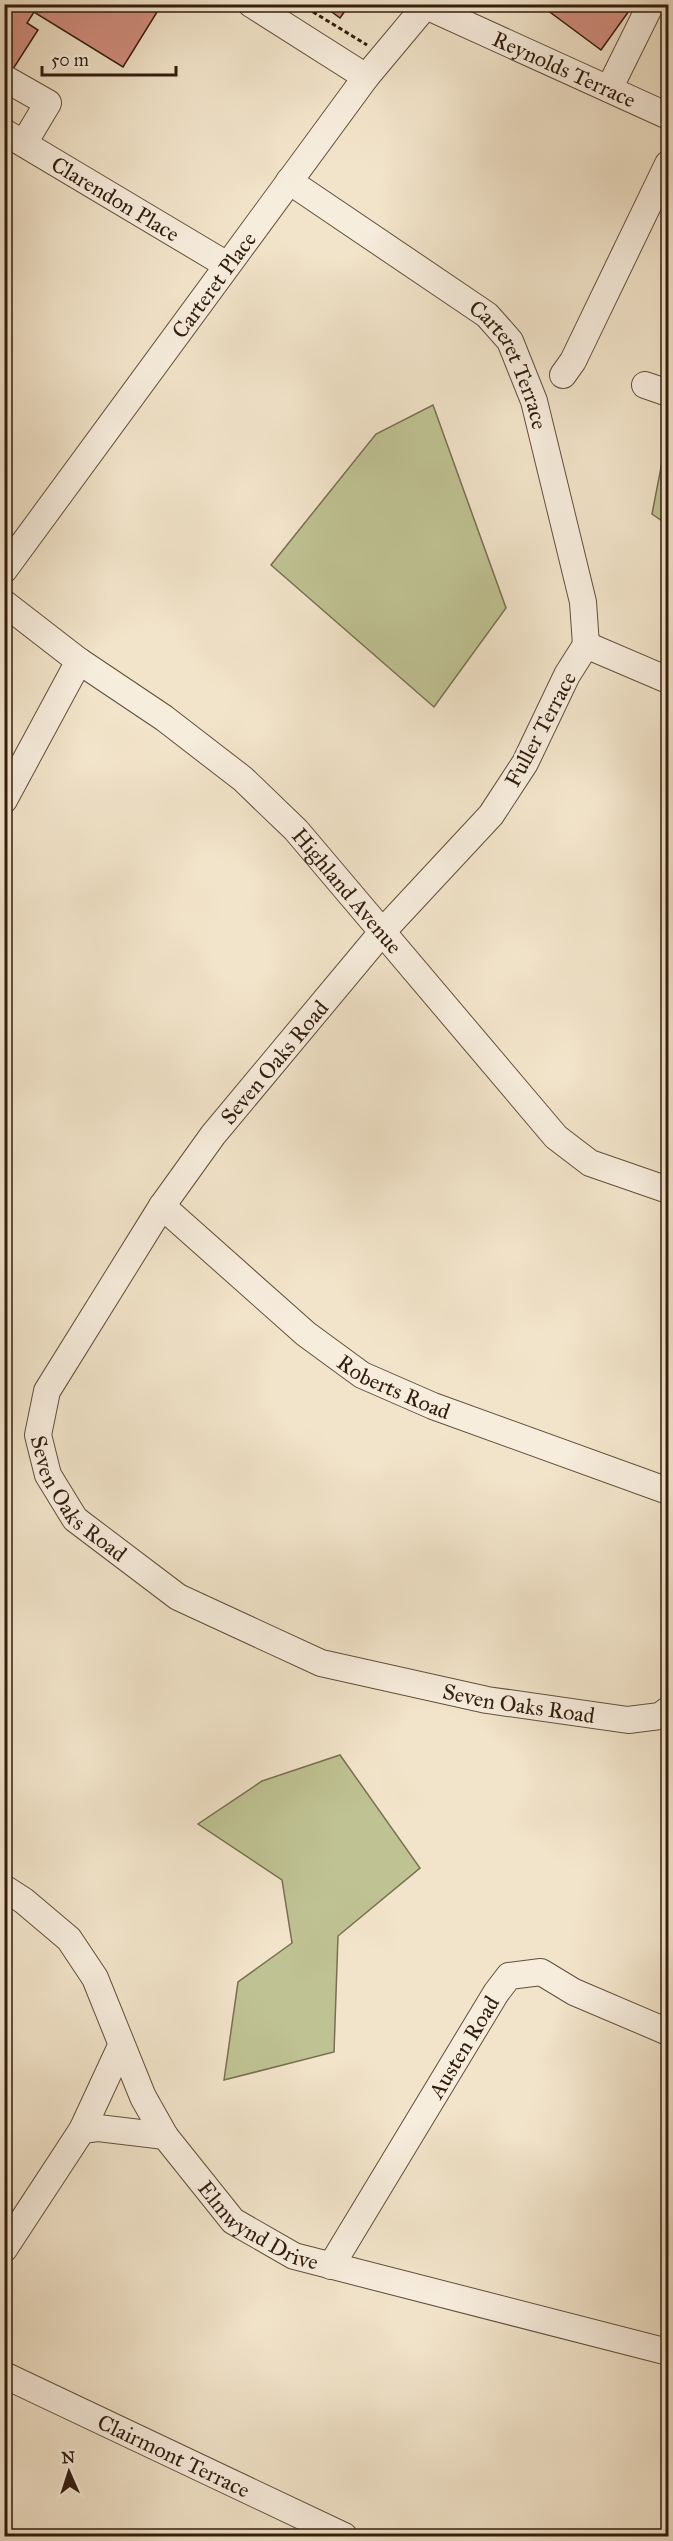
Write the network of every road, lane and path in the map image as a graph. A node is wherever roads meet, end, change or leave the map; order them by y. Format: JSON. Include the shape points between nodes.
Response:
{"nodes":[{"id":1,"x":251,"y":4,"type":"edge"},
{"id":2,"x":300,"y":4,"type":"edge"},
{"id":3,"x":651,"y":4,"type":"edge"},
{"id":4,"x":426,"y":5,"type":"edge"},
{"id":5,"x":369,"y":45,"type":"dead end"},
{"id":6,"x":366,"y":77,"type":"junction"},
{"id":7,"x":4,"y":78,"type":"edge"},
{"id":8,"x":609,"y":89,"type":"junction"},
{"id":9,"x":669,"y":116,"type":"edge"},
{"id":10,"x":14,"y":138,"type":"edge"},
{"id":11,"x":669,"y":164,"type":"edge"},
{"id":12,"x":289,"y":181,"type":"junction"},
{"id":13,"x":227,"y":265,"type":"junction"},
{"id":14,"x":563,"y":375,"type":"dead end"},
{"id":15,"x":4,"y":570,"type":"edge"},
{"id":16,"x":4,"y":603,"type":"edge"},
{"id":17,"x":586,"y":645,"type":"junction"},
{"id":18,"x":79,"y":661,"type":"junction"},
{"id":19,"x":669,"y":680,"type":"edge"},
{"id":20,"x":4,"y":800,"type":"edge"},
{"id":21,"x":384,"y":932,"type":"junction"},
{"id":22,"x":666,"y":1181,"type":"edge"},
{"id":23,"x":162,"y":1206,"type":"junction"},
{"id":24,"x":669,"y":1491,"type":"edge"},
{"id":25,"x":669,"y":1710,"type":"edge"},
{"id":26,"x":4,"y":1888,"type":"edge"},
{"id":27,"x":669,"y":2032,"type":"edge"},
{"id":28,"x":120,"y":2046,"type":"junction"},
{"id":29,"x":82,"y":2130,"type":"junction"},
{"id":30,"x":165,"y":2136,"type":"junction"},
{"id":31,"x":4,"y":2249,"type":"edge"},
{"id":32,"x":330,"y":2266,"type":"junction"},
{"id":33,"x":669,"y":2352,"type":"edge"},
{"id":34,"x":4,"y":2375,"type":"edge"},
{"id":35,"x":344,"y":2536,"type":"edge"}],
"edges":[{"from":1,"to":6,"type":"street"},
{"from":2,"to":5,"type":"path"},
{"from":3,"to":8,"type":"street"},
{"from":4,"to":6,"type":"street","name":"Carteret Place"},
{"from":4,"to":8,"type":"street","name":"Reynolds Terrace"},
{"from":6,"to":12,"type":"street","name":"Carteret Place"},
{"from":7,"to":10,"type":"street","via":[[48,103]]},
{"from":8,"to":9,"type":"street","name":"Reynolds Terrace"},
{"from":10,"to":13,"type":"street","name":"Clarendon Place"},
{"from":11,"to":14,"type":"street"},
{"from":12,"to":13,"type":"street","name":"Carteret Place"},
{"from":12,"to":17,"type":"street","name":"Carteret Terrace","via":[[487,315],[510,341],[534,401],[583,602]]},
{"from":13,"to":15,"type":"street","name":"Carteret Place"},
{"from":16,"to":18,"type":"street","name":"Highland Avenue"},
{"from":17,"to":19,"type":"street","name":"Fuller Terrace"},
{"from":17,"to":21,"type":"street","name":"Fuller Terrace","via":[[567,675],[525,763],[491,816]]},
{"from":18,"to":20,"type":"street"},
{"from":18,"to":21,"type":"street","name":"Highland Avenue","via":[[164,718],[243,779],[296,830]]},
{"from":21,"to":22,"type":"street","name":"Highland Avenue","via":[[556,1137],[590,1162]]},
{"from":21,"to":23,"type":"street","name":"Seven Oaks Road","via":[[213,1135]]},
{"from":23,"to":24,"type":"street","name":"Roberts Road","via":[[306,1334],[362,1375],[433,1406]]},
{"from":23,"to":25,"type":"street","name":"Seven Oaks Road","via":[[47,1391],[38,1435],[48,1474],[75,1519],[178,1597],[321,1663],[487,1700],[628,1720],[660,1716]]},
{"from":26,"to":28,"type":"street","name":"Elmwynd Drive","via":[[69,1939],[95,1978]]},
{"from":27,"to":32,"type":"street","name":"Austen Road","via":[[574,1992],[541,1972],[509,1976]]},
{"from":28,"to":29,"type":"street"},
{"from":28,"to":30,"type":"street","name":"Elmwynd Drive"},
{"from":29,"to":30,"type":"street","via":[[98,2128]]},
{"from":29,"to":31,"type":"street"},
{"from":30,"to":32,"type":"street","name":"Elmwynd Drive","via":[[233,2221],[294,2256]]},
{"from":32,"to":33,"type":"street","name":"Elmwynd Drive"},
{"from":34,"to":35,"type":"street","name":"Clairmont Terrace"}]}
